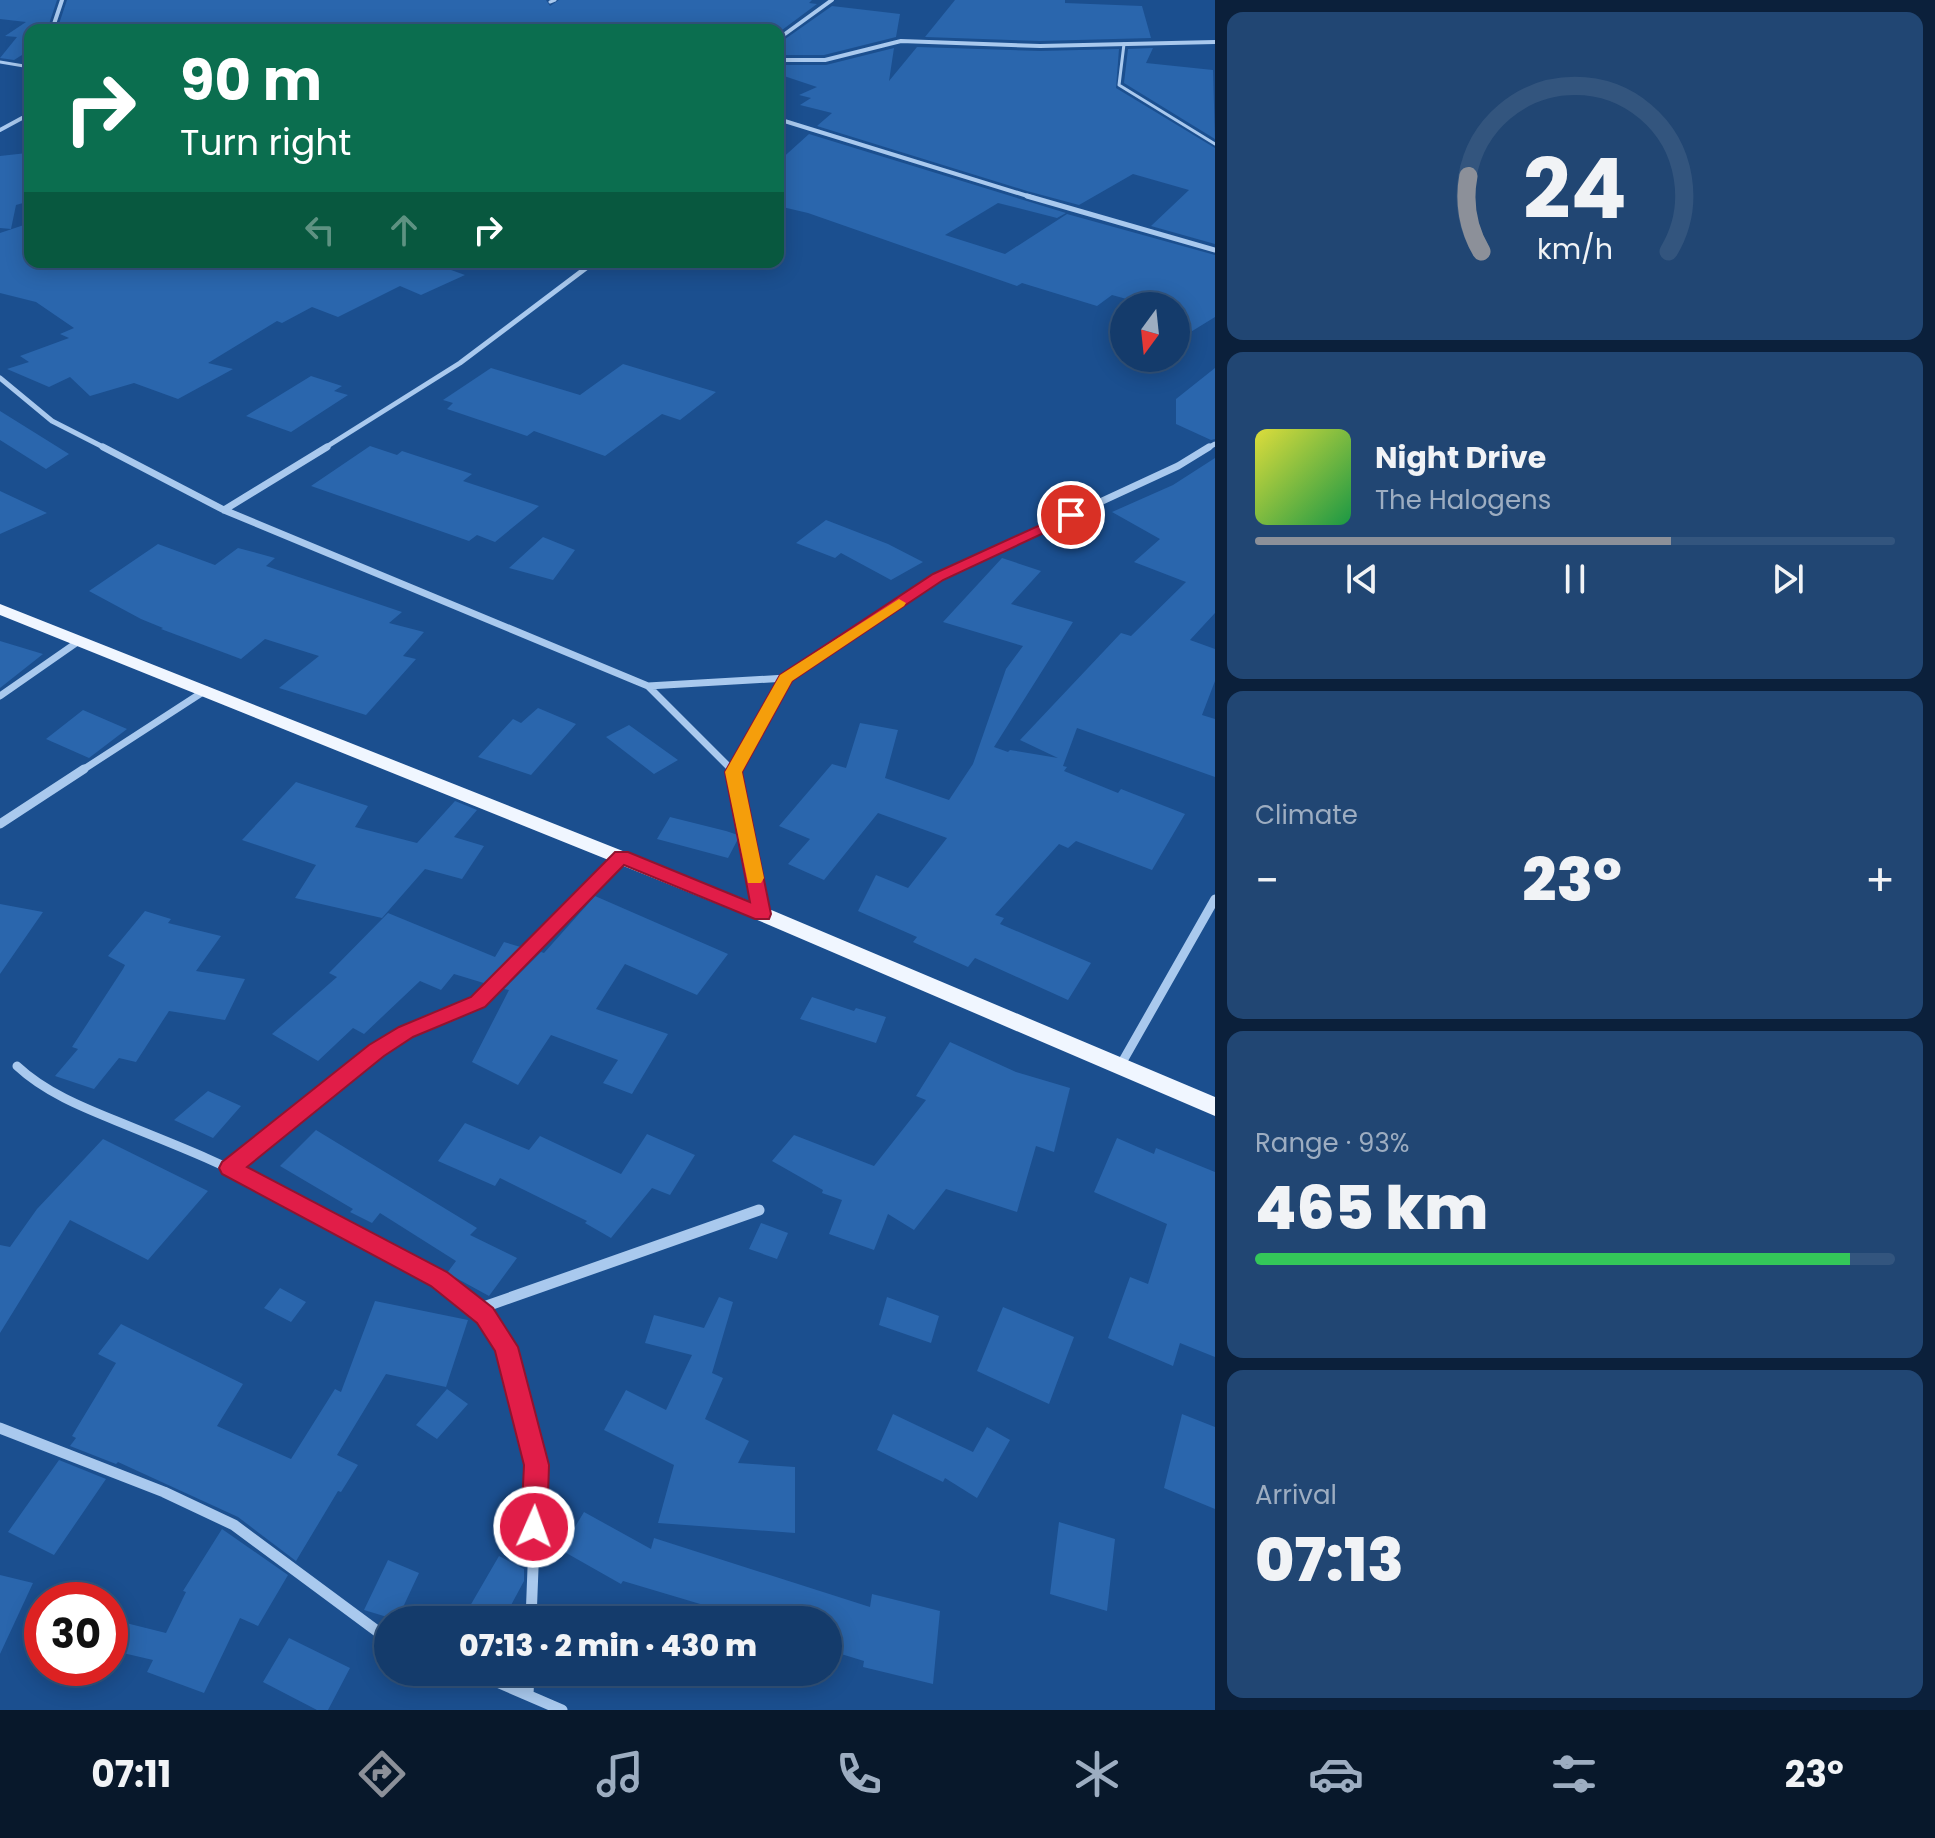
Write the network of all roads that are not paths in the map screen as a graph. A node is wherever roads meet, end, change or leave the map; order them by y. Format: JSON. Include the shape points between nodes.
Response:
{"nodes":[{"id":1,"x":62,"y":0,"type":"edge"},
{"id":2,"x":832,"y":0,"type":"edge"},
{"id":3,"x":54,"y":24,"type":"edge"},
{"id":4,"x":784,"y":35,"type":"edge"},
{"id":5,"x":1215,"y":42,"type":"edge"},
{"id":6,"x":1124,"y":44,"type":"junction"},
{"id":7,"x":784,"y":60,"type":"edge"},
{"id":8,"x":0,"y":62,"type":"edge"},
{"id":9,"x":24,"y":66,"type":"edge"},
{"id":10,"x":24,"y":119,"type":"edge"},
{"id":11,"x":784,"y":121,"type":"edge"},
{"id":12,"x":0,"y":130,"type":"edge"},
{"id":13,"x":1215,"y":144,"type":"edge"},
{"id":14,"x":1215,"y":250,"type":"edge"},
{"id":15,"x":587,"y":268,"type":"edge"},
{"id":16,"x":0,"y":378,"type":"edge"},
{"id":17,"x":1215,"y":444,"type":"edge"},
{"id":18,"x":224,"y":510,"type":"junction"},
{"id":19,"x":0,"y":609,"type":"edge"},
{"id":20,"x":79,"y":641,"type":"junction"},
{"id":21,"x":786,"y":678,"type":"junction"},
{"id":22,"x":648,"y":686,"type":"junction"},
{"id":23,"x":207,"y":690,"type":"junction"},
{"id":24,"x":0,"y":696,"type":"edge"},
{"id":25,"x":734,"y":772,"type":"junction"},
{"id":26,"x":0,"y":824,"type":"edge"},
{"id":27,"x":621,"y":856,"type":"junction"},
{"id":28,"x":1215,"y":899,"type":"edge"},
{"id":29,"x":762,"y":914,"type":"junction"},
{"id":30,"x":17,"y":1066,"type":"dead end"},
{"id":31,"x":1120,"y":1066,"type":"junction"},
{"id":32,"x":1215,"y":1107,"type":"edge"},
{"id":33,"x":230,"y":1168,"type":"junction"},
{"id":34,"x":759,"y":1210,"type":"dead end"},
{"id":35,"x":478,"y":1309,"type":"junction"},
{"id":36,"x":0,"y":1428,"type":"edge"},
{"id":37,"x":532,"y":1606,"type":"edge"},
{"id":38,"x":374,"y":1629,"type":"edge"},
{"id":39,"x":507,"y":1686,"type":"edge"},
{"id":40,"x":528,"y":1686,"type":"edge"},
{"id":41,"x":528,"y":1695,"type":"junction"},
{"id":42,"x":562,"y":1710,"type":"edge"}],
"edges":[{"from":1,"to":3,"type":"street"},
{"from":2,"to":4,"type":"street"},
{"from":5,"to":6,"type":"street"},
{"from":6,"to":7,"type":"street","via":[[901,41],[825,60]]},
{"from":6,"to":13,"type":"lane","via":[[1119,85]]},
{"from":8,"to":9,"type":"lane"},
{"from":10,"to":12,"type":"street"},
{"from":11,"to":14,"type":"street"},
{"from":15,"to":18,"type":"street","via":[[444,375]]},
{"from":16,"to":18,"type":"street","via":[[52,421]]},
{"from":17,"to":21,"type":"street","via":[[938,577]]},
{"from":18,"to":22,"type":"street"},
{"from":19,"to":20,"type":"main road"},
{"from":20,"to":23,"type":"main road"},
{"from":20,"to":24,"type":"street"},
{"from":21,"to":22,"type":"street"},
{"from":21,"to":25,"type":"street"},
{"from":22,"to":25,"type":"street"},
{"from":23,"to":26,"type":"street"},
{"from":23,"to":27,"type":"main road"},
{"from":25,"to":29,"type":"street"},
{"from":27,"to":29,"type":"main road"},
{"from":27,"to":33,"type":"street","via":[[478,1002],[376,1050]]},
{"from":28,"to":31,"type":"street"},
{"from":29,"to":31,"type":"main road"},
{"from":30,"to":33,"type":"street","via":[[34,1082],[87,1109]]},
{"from":31,"to":32,"type":"main road"},
{"from":33,"to":35,"type":"street","via":[[439,1279]]},
{"from":34,"to":35,"type":"street"},
{"from":35,"to":37,"type":"street","via":[[506,1347],[537,1465]]},
{"from":36,"to":38,"type":"street","via":[[234,1525]]},
{"from":39,"to":41,"type":"street"},
{"from":40,"to":41,"type":"street"},
{"from":41,"to":42,"type":"street"}]}
